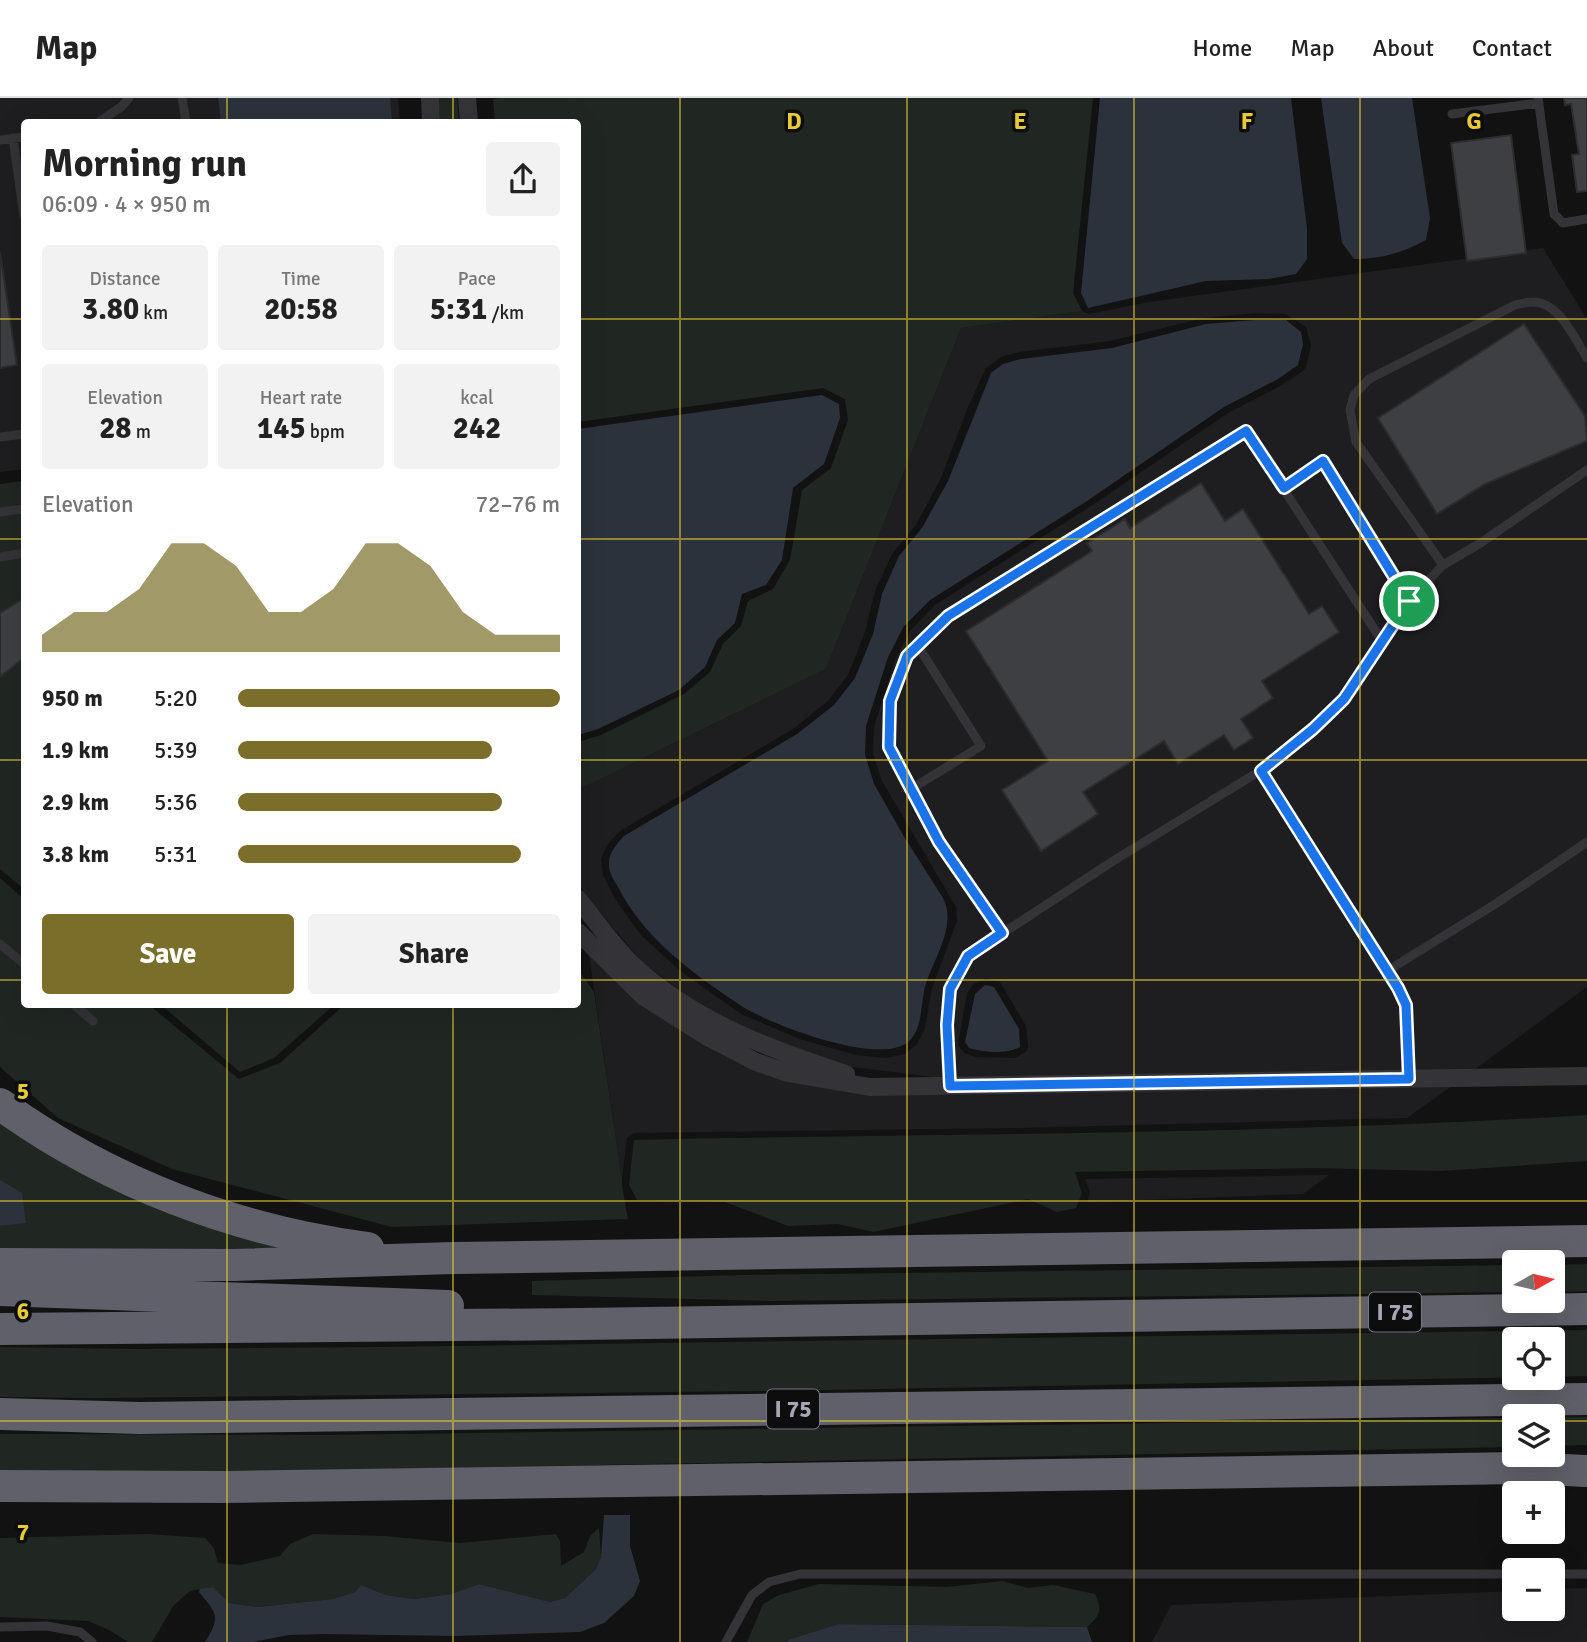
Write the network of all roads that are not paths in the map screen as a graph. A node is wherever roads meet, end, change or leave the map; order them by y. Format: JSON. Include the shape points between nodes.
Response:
{"nodes":[{"id":1,"x":129,"y":98,"type":"edge"},
{"id":2,"x":183,"y":98,"type":"edge"},
{"id":3,"x":430,"y":98,"type":"edge"},
{"id":4,"x":467,"y":98,"type":"edge"},
{"id":5,"x":1538,"y":100,"type":"edge"},
{"id":6,"x":1452,"y":114,"type":"dead end"},
{"id":7,"x":103,"y":119,"type":"edge"},
{"id":8,"x":186,"y":119,"type":"edge"},
{"id":9,"x":431,"y":119,"type":"edge"},
{"id":10,"x":469,"y":119,"type":"edge"},
{"id":11,"x":21,"y":137,"type":"edge"},
{"id":12,"x":13,"y":138,"type":"junction"},
{"id":13,"x":0,"y":140,"type":"edge"},
{"id":14,"x":21,"y":195,"type":"edge"},
{"id":15,"x":1587,"y":219,"type":"edge"},
{"id":16,"x":1587,"y":358,"type":"edge"},
{"id":17,"x":21,"y":434,"type":"edge"},
{"id":18,"x":0,"y":437,"type":"edge"},
{"id":19,"x":1587,"y":470,"type":"edge"},
{"id":20,"x":1284,"y":488,"type":"junction"},
{"id":21,"x":21,"y":509,"type":"edge"},
{"id":22,"x":0,"y":512,"type":"edge"},
{"id":23,"x":21,"y":554,"type":"edge"},
{"id":24,"x":0,"y":557,"type":"edge"},
{"id":25,"x":1443,"y":565,"type":"junction"},
{"id":26,"x":1409,"y":601,"type":"junction"},
{"id":27,"x":1382,"y":641,"type":"junction"},
{"id":28,"x":918,"y":646,"type":"junction"},
{"id":29,"x":1261,"y":771,"type":"junction"},
{"id":30,"x":911,"y":789,"type":"junction"},
{"id":31,"x":1587,"y":842,"type":"edge"},
{"id":32,"x":581,"y":903,"type":"edge"},
{"id":33,"x":1002,"y":933,"type":"junction"},
{"id":34,"x":581,"y":935,"type":"edge"},
{"id":35,"x":0,"y":944,"type":"edge"},
{"id":36,"x":21,"y":962,"type":"edge"},
{"id":37,"x":1387,"y":971,"type":"junction"},
{"id":38,"x":78,"y":1008,"type":"edge"},
{"id":39,"x":93,"y":1021,"type":"dead end"},
{"id":40,"x":1587,"y":1076,"type":"edge"},
{"id":41,"x":1409,"y":1079,"type":"junction"},
{"id":42,"x":942,"y":1086,"type":"junction"},
{"id":43,"x":0,"y":1104,"type":"edge"},
{"id":44,"x":1587,"y":1241,"type":"edge"},
{"id":45,"x":453,"y":1258,"type":"junction"},
{"id":46,"x":0,"y":1264,"type":"edge"},
{"id":47,"x":0,"y":1290,"type":"edge"},
{"id":48,"x":1587,"y":1309,"type":"edge"},
{"id":49,"x":581,"y":1324,"type":"junction"},
{"id":50,"x":0,"y":1329,"type":"edge"},
{"id":51,"x":1587,"y":1399,"type":"edge"},
{"id":52,"x":0,"y":1414,"type":"edge"},
{"id":53,"x":1587,"y":1464,"type":"edge"},
{"id":54,"x":1522,"y":1468,"type":"junction"},
{"id":55,"x":1587,"y":1471,"type":"edge"},
{"id":56,"x":0,"y":1486,"type":"edge"},
{"id":57,"x":1502,"y":1574,"type":"edge"},
{"id":58,"x":1565,"y":1574,"type":"edge"},
{"id":59,"x":1587,"y":1574,"type":"edge"},
{"id":60,"x":0,"y":1627,"type":"edge"},
{"id":61,"x":92,"y":1642,"type":"edge"},
{"id":62,"x":726,"y":1642,"type":"edge"}],
"edges":[{"from":1,"to":7,"type":"lane"},
{"from":2,"to":8,"type":"lane"},
{"from":3,"to":9,"type":"street"},
{"from":4,"to":10,"type":"street"},
{"from":5,"to":6,"type":"lane"},
{"from":5,"to":15,"type":"lane","via":[[1554,214],[1563,223]]},
{"from":11,"to":12,"type":"lane"},
{"from":12,"to":13,"type":"lane"},
{"from":12,"to":14,"type":"lane"},
{"from":16,"to":25,"type":"lane","via":[[1549,306],[1534,302],[1515,305],[1369,379],[1354,395],[1350,410],[1356,442]]},
{"from":17,"to":18,"type":"lane"},
{"from":19,"to":25,"type":"lane"},
{"from":20,"to":26,"type":"lane","via":[[1323,461]]},
{"from":20,"to":27,"type":"lane"},
{"from":20,"to":28,"type":"lane","via":[[1246,431],[948,616]]},
{"from":21,"to":22,"type":"lane"},
{"from":23,"to":24,"type":"lane"},
{"from":25,"to":26,"type":"lane"},
{"from":26,"to":27,"type":"lane"},
{"from":27,"to":29,"type":"lane","via":[[1344,699]]},
{"from":28,"to":30,"type":"lane","via":[[907,656],[890,701],[889,747]]},
{"from":28,"to":30,"type":"lane","via":[[981,746]]},
{"from":29,"to":33,"type":"lane"},
{"from":29,"to":37,"type":"lane"},
{"from":30,"to":33,"type":"lane","via":[[939,842]]},
{"from":31,"to":37,"type":"lane"},
{"from":32,"to":42,"type":"street","via":[[635,968],[726,1028],[850,1075]]},
{"from":33,"to":42,"type":"lane","via":[[968,956],[950,989]]},
{"from":34,"to":42,"type":"street","via":[[643,998],[756,1062],[788,1073],[870,1087]]},
{"from":35,"to":36,"type":"lane"},
{"from":37,"to":41,"type":"lane","via":[[1406,1005]]},
{"from":38,"to":39,"type":"lane"},
{"from":40,"to":41,"type":"street"},
{"from":41,"to":42,"type":"street"},
{"from":43,"to":45,"type":"highway","via":[[86,1158],[210,1212],[306,1239]]},
{"from":44,"to":45,"type":"highway"},
{"from":45,"to":46,"type":"highway","via":[[246,1265]]},
{"from":47,"to":49,"type":"highway","via":[[453,1306]]},
{"from":48,"to":49,"type":"highway","number":"I 75"},
{"from":49,"to":50,"type":"highway","number":"I 75"},
{"from":51,"to":52,"type":"highway","number":"I 75","via":[[140,1418]]},
{"from":53,"to":54,"type":"highway"},
{"from":54,"to":55,"type":"highway"},
{"from":54,"to":56,"type":"highway","via":[[226,1487]]},
{"from":57,"to":62,"type":"lane","via":[[800,1574],[769,1582],[752,1595]]},
{"from":58,"to":59,"type":"lane"},
{"from":60,"to":61,"type":"lane","via":[[47,1626],[80,1632]]}]}
